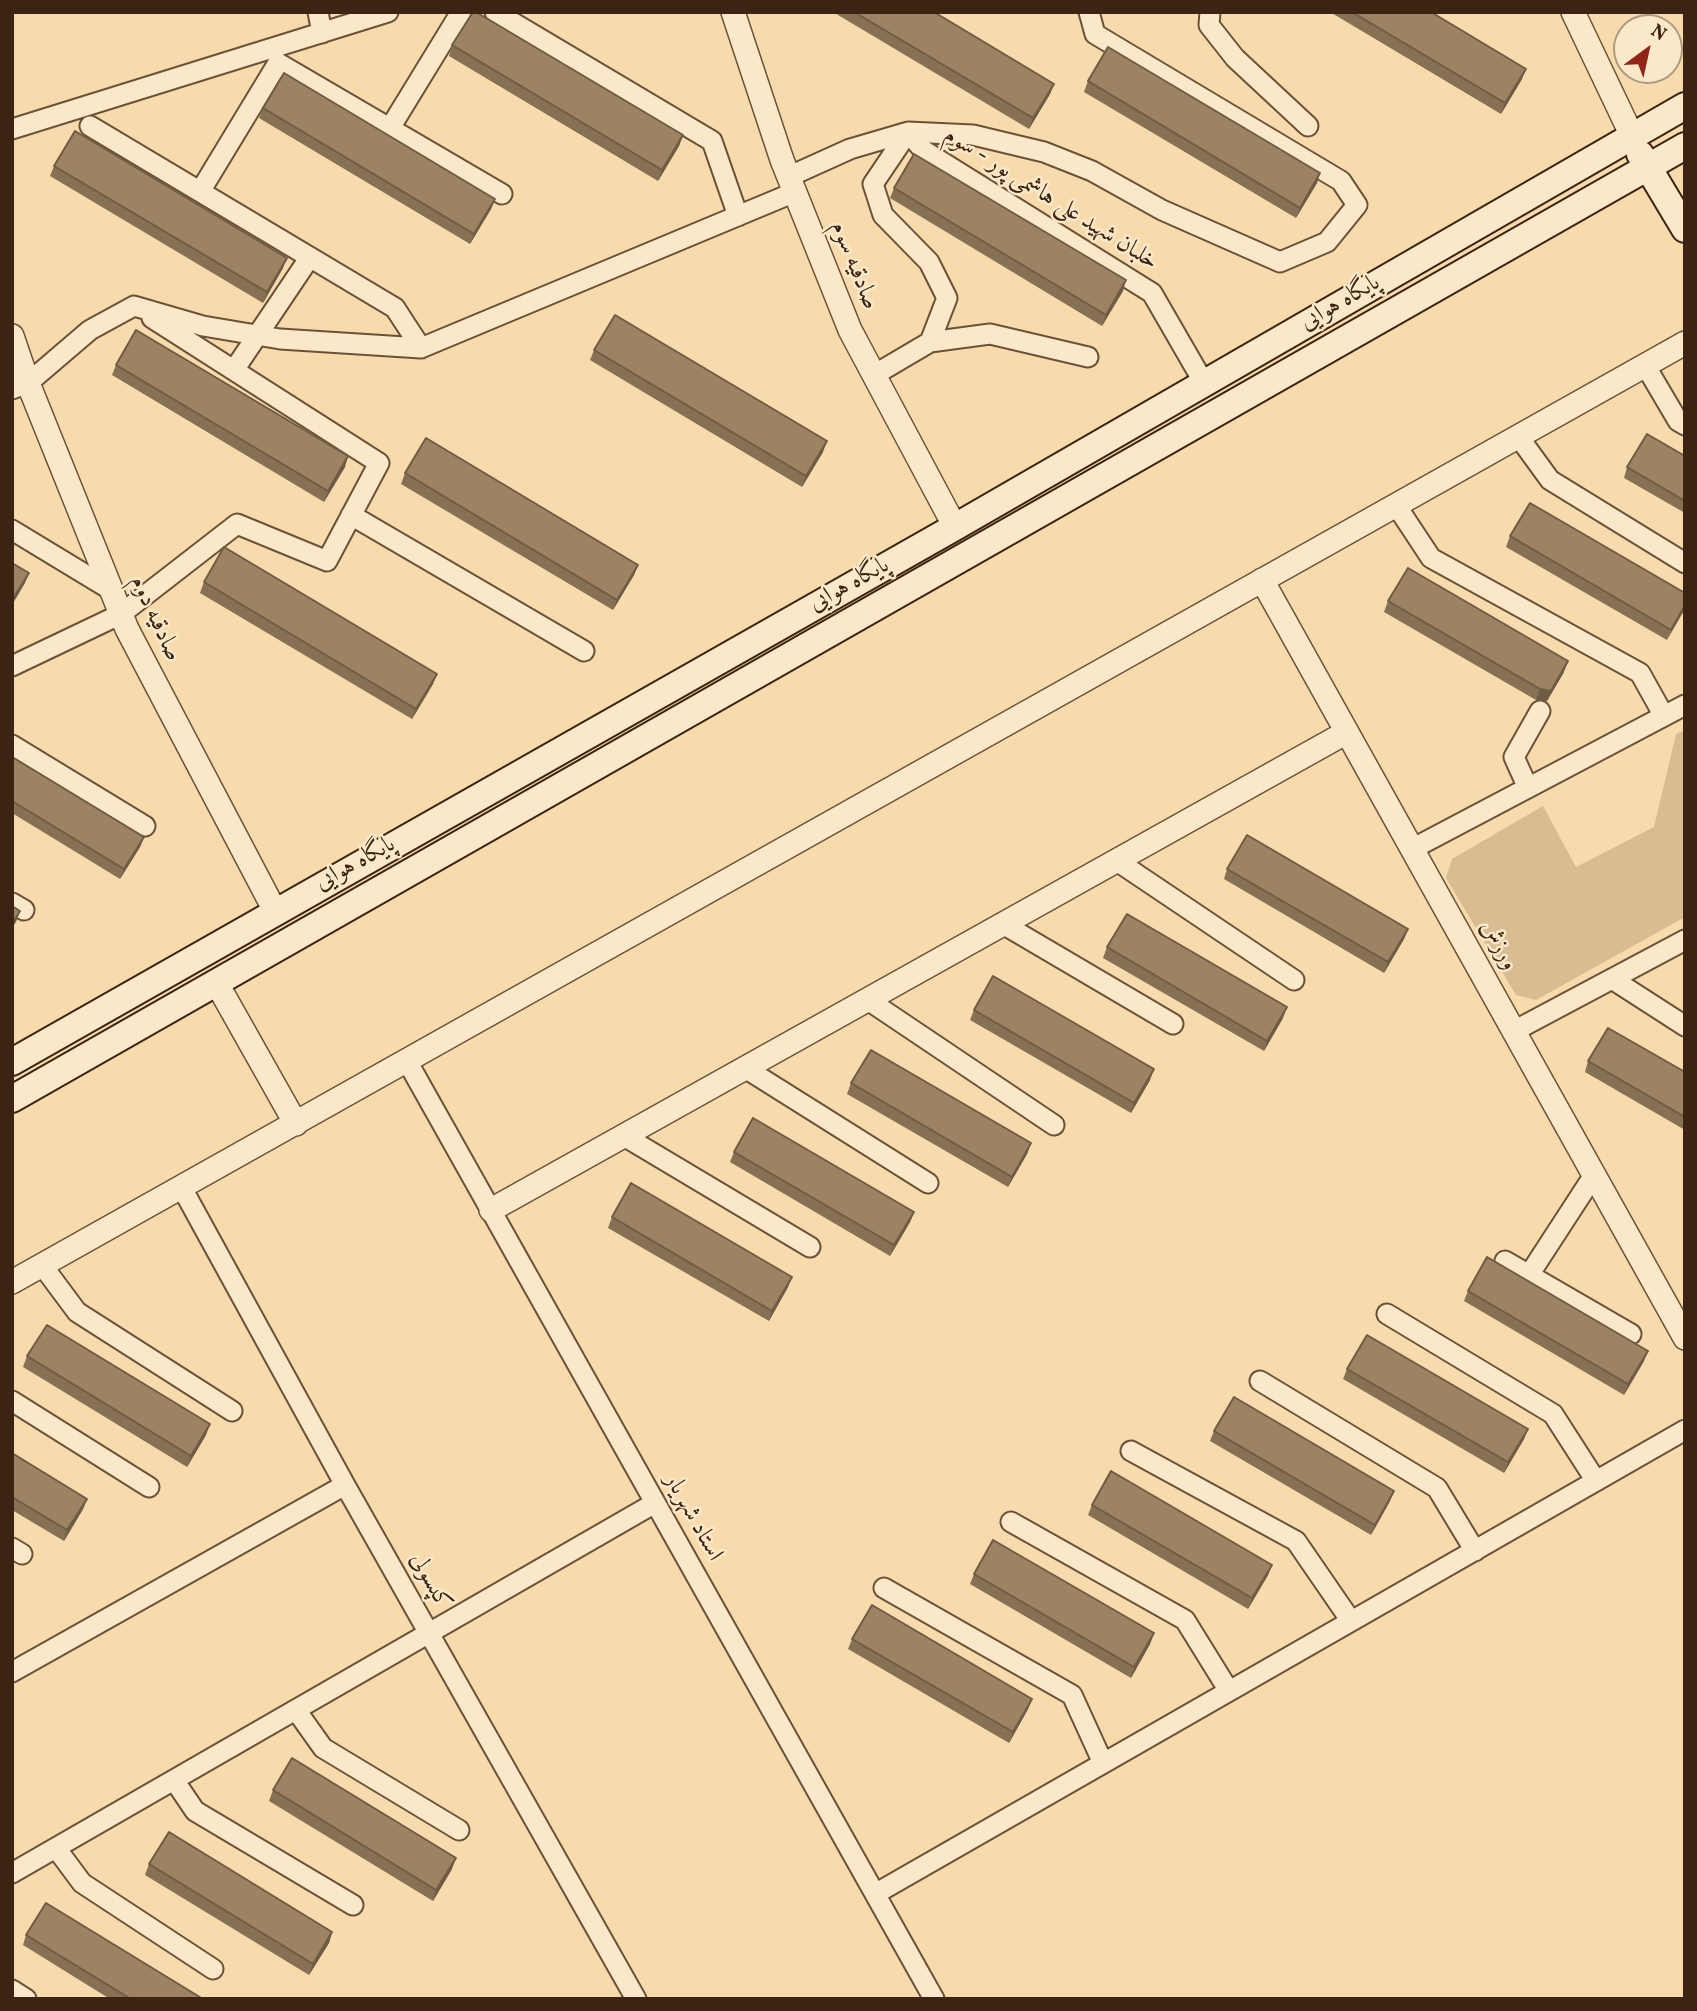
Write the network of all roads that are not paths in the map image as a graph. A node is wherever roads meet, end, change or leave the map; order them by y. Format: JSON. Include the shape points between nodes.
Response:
{"nodes":[{"id":1,"x":318,"y":12,"type":"edge"},
{"id":2,"x":388,"y":12,"type":"edge"},
{"id":3,"x":461,"y":12,"type":"edge"},
{"id":4,"x":495,"y":12,"type":"edge"},
{"id":5,"x":733,"y":12,"type":"edge"},
{"id":6,"x":1089,"y":12,"type":"edge"},
{"id":7,"x":1210,"y":12,"type":"edge"},
{"id":8,"x":1573,"y":12,"type":"edge"},
{"id":9,"x":322,"y":33,"type":"junction"},
{"id":10,"x":1685,"y":106,"type":"edge"},
{"id":11,"x":90,"y":126,"type":"dead end"},
{"id":12,"x":1308,"y":126,"type":"dead end"},
{"id":13,"x":390,"y":128,"type":"junction"},
{"id":14,"x":12,"y":129,"type":"edge"},
{"id":15,"x":908,"y":132,"type":"junction"},
{"id":16,"x":1632,"y":136,"type":"junction"},
{"id":17,"x":1685,"y":146,"type":"edge"},
{"id":18,"x":1647,"y":167,"type":"junction"},
{"id":19,"x":791,"y":185,"type":"junction"},
{"id":20,"x":201,"y":190,"type":"junction"},
{"id":21,"x":502,"y":194,"type":"dead end"},
{"id":22,"x":738,"y":216,"type":"junction"},
{"id":23,"x":1685,"y":229,"type":"edge"},
{"id":24,"x":310,"y":257,"type":"junction"},
{"id":25,"x":134,"y":306,"type":"junction"},
{"id":26,"x":258,"y":334,"type":"junction"},
{"id":27,"x":12,"y":336,"type":"edge"},
{"id":28,"x":930,"y":342,"type":"junction"},
{"id":29,"x":1685,"y":343,"type":"edge"},
{"id":30,"x":421,"y":348,"type":"junction"},
{"id":31,"x":1088,"y":357,"type":"dead end"},
{"id":32,"x":1645,"y":365,"type":"junction"},
{"id":33,"x":234,"y":370,"type":"junction"},
{"id":34,"x":874,"y":375,"type":"junction"},
{"id":35,"x":1204,"y":383,"type":"junction"},
{"id":36,"x":20,"y":386,"type":"edge"},
{"id":37,"x":1685,"y":425,"type":"edge"},
{"id":38,"x":1518,"y":436,"type":"junction"},
{"id":39,"x":1396,"y":505,"type":"junction"},
{"id":40,"x":351,"y":515,"type":"junction"},
{"id":41,"x":955,"y":527,"type":"junction"},
{"id":42,"x":12,"y":530,"type":"edge"},
{"id":43,"x":970,"y":554,"type":"junction"},
{"id":44,"x":1685,"y":563,"type":"edge"},
{"id":45,"x":1262,"y":580,"type":"junction"},
{"id":46,"x":111,"y":590,"type":"junction"},
{"id":47,"x":121,"y":614,"type":"junction"},
{"id":48,"x":584,"y":651,"type":"dead end"},
{"id":49,"x":12,"y":666,"type":"edge"},
{"id":50,"x":1685,"y":705,"type":"edge"},
{"id":51,"x":1540,"y":711,"type":"dead end"},
{"id":52,"x":1664,"y":716,"type":"junction"},
{"id":53,"x":1347,"y":732,"type":"junction"},
{"id":54,"x":12,"y":745,"type":"edge"},
{"id":55,"x":1528,"y":788,"type":"junction"},
{"id":56,"x":145,"y":826,"type":"dead end"},
{"id":57,"x":1412,"y":849,"type":"junction"},
{"id":58,"x":1116,"y":861,"type":"junction"},
{"id":59,"x":275,"y":911,"type":"junction"},
{"id":60,"x":1003,"y":924,"type":"junction"},
{"id":61,"x":290,"y":939,"type":"junction"},
{"id":62,"x":1685,"y":940,"type":"edge"},
{"id":63,"x":1612,"y":979,"type":"junction"},
{"id":64,"x":1294,"y":980,"type":"dead end"},
{"id":65,"x":216,"y":982,"type":"junction"},
{"id":66,"x":868,"y":1000,"type":"junction"},
{"id":67,"x":1172,"y":1024,"type":"dead end"},
{"id":68,"x":1685,"y":1026,"type":"edge"},
{"id":69,"x":1514,"y":1031,"type":"junction"},
{"id":70,"x":407,"y":1061,"type":"junction"},
{"id":71,"x":12,"y":1062,"type":"edge"},
{"id":72,"x":745,"y":1069,"type":"junction"},
{"id":73,"x":12,"y":1099,"type":"edge"},
{"id":74,"x":296,"y":1124,"type":"junction"},
{"id":75,"x":1054,"y":1125,"type":"dead end"},
{"id":76,"x":624,"y":1136,"type":"junction"},
{"id":77,"x":1594,"y":1175,"type":"junction"},
{"id":78,"x":928,"y":1184,"type":"dead end"},
{"id":79,"x":182,"y":1188,"type":"junction"},
{"id":80,"x":491,"y":1210,"type":"junction"},
{"id":81,"x":810,"y":1247,"type":"dead end"},
{"id":82,"x":1505,"y":1261,"type":"dead end"},
{"id":83,"x":42,"y":1265,"type":"junction"},
{"id":84,"x":1529,"y":1275,"type":"junction"},
{"id":85,"x":12,"y":1282,"type":"edge"},
{"id":86,"x":1387,"y":1314,"type":"dead end"},
{"id":87,"x":1631,"y":1334,"type":"dead end"},
{"id":88,"x":1685,"y":1338,"type":"edge"},
{"id":89,"x":1260,"y":1381,"type":"dead end"},
{"id":90,"x":12,"y":1401,"type":"edge"},
{"id":91,"x":232,"y":1411,"type":"dead end"},
{"id":92,"x":1685,"y":1430,"type":"edge"},
{"id":93,"x":1131,"y":1451,"type":"dead end"},
{"id":94,"x":1597,"y":1481,"type":"junction"},
{"id":95,"x":345,"y":1485,"type":"junction"},
{"id":96,"x":149,"y":1487,"type":"dead end"},
{"id":97,"x":655,"y":1503,"type":"junction"},
{"id":98,"x":1011,"y":1522,"type":"dead end"},
{"id":99,"x":1475,"y":1551,"type":"junction"},
{"id":100,"x":884,"y":1588,"type":"dead end"},
{"id":101,"x":1351,"y":1621,"type":"junction"},
{"id":102,"x":429,"y":1633,"type":"junction"},
{"id":103,"x":12,"y":1672,"type":"edge"},
{"id":104,"x":1229,"y":1691,"type":"junction"},
{"id":105,"x":296,"y":1710,"type":"junction"},
{"id":106,"x":1103,"y":1763,"type":"junction"},
{"id":107,"x":174,"y":1780,"type":"junction"},
{"id":108,"x":459,"y":1830,"type":"dead end"},
{"id":109,"x":56,"y":1848,"type":"junction"},
{"id":110,"x":12,"y":1873,"type":"edge"},
{"id":111,"x":875,"y":1894,"type":"junction"},
{"id":112,"x":352,"y":1905,"type":"dead end"},
{"id":113,"x":213,"y":1969,"type":"dead end"},
{"id":114,"x":12,"y":1990,"type":"edge"},
{"id":115,"x":26,"y":1999,"type":"edge"},
{"id":116,"x":636,"y":1999,"type":"edge"},
{"id":117,"x":934,"y":1999,"type":"edge"}],
"edges":[{"from":1,"to":9,"type":"street"},
{"from":2,"to":9,"type":"street"},
{"from":3,"to":13,"type":"street"},
{"from":4,"to":22,"type":"street","via":[[712,141]]},
{"from":5,"to":19,"type":"street","name":"صادقیه سوم"},
{"from":6,"to":15,"type":"street","via":[[1095,34],[1341,181],[1357,205],[1328,242],[1280,262],[1044,152],[974,135]]},
{"from":7,"to":12,"type":"street","via":[[1209,25],[1235,58]]},
{"from":8,"to":16,"type":"street"},
{"from":9,"to":14,"type":"street"},
{"from":10,"to":16,"type":"main road","name":"پایگاه هوایی"},
{"from":11,"to":20,"type":"street"},
{"from":13,"to":20,"type":"street","via":[[278,62]]},
{"from":13,"to":21,"type":"street"},
{"from":15,"to":19,"type":"street","via":[[850,149]]},
{"from":15,"to":28,"type":"street","via":[[873,184],[883,215],[929,262],[947,298]]},
{"from":15,"to":35,"type":"street","name":"خلبان شهید علی هاشمی پور - سوم","via":[[923,150],[1152,293]]},
{"from":16,"to":18,"type":"main road"},
{"from":16,"to":35,"type":"main road","name":"پایگاه هوایی"},
{"from":17,"to":18,"type":"main road","name":"پایگاه هوایی"},
{"from":18,"to":23,"type":"main road"},
{"from":18,"to":43,"type":"main road","name":"پایگاه هوایی"},
{"from":19,"to":22,"type":"street"},
{"from":19,"to":34,"type":"street","name":"صادقیه سوم","via":[[850,330]]},
{"from":20,"to":24,"type":"street"},
{"from":22,"to":30,"type":"street"},
{"from":24,"to":26,"type":"street"},
{"from":24,"to":30,"type":"street","via":[[395,309]]},
{"from":25,"to":26,"type":"street","via":[[203,326]]},
{"from":25,"to":33,"type":"street"},
{"from":25,"to":36,"type":"street","via":[[90,330]]},
{"from":26,"to":30,"type":"street"},
{"from":26,"to":33,"type":"street"},
{"from":27,"to":36,"type":"street","name":"صادقیه دوم"},
{"from":28,"to":31,"type":"street","via":[[990,334]]},
{"from":28,"to":34,"type":"street"},
{"from":29,"to":32,"type":"street"},
{"from":32,"to":37,"type":"street","via":[[1678,421]]},
{"from":32,"to":38,"type":"street"},
{"from":33,"to":40,"type":"street","via":[[379,463]]},
{"from":34,"to":41,"type":"street","name":"صادقیه سوم"},
{"from":35,"to":41,"type":"main road","name":"پایگاه هوایی"},
{"from":36,"to":46,"type":"street","name":"صادقیه دوم"},
{"from":38,"to":39,"type":"street"},
{"from":38,"to":44,"type":"street","via":[[1550,480]]},
{"from":39,"to":45,"type":"street"},
{"from":39,"to":52,"type":"street","via":[[1430,558],[1640,673]]},
{"from":40,"to":47,"type":"street","via":[[327,561],[237,524]]},
{"from":40,"to":48,"type":"street"},
{"from":41,"to":43,"type":"main road"},
{"from":41,"to":59,"type":"main road","name":"پایگاه هوایی"},
{"from":42,"to":46,"type":"street"},
{"from":43,"to":61,"type":"main road","name":"پایگاه هوایی"},
{"from":45,"to":53,"type":"street","name":"ورزش"},
{"from":45,"to":70,"type":"street"},
{"from":46,"to":47,"type":"street","name":"صادقیه دوم"},
{"from":47,"to":49,"type":"street"},
{"from":47,"to":59,"type":"street","name":"صادقیه دوم"},
{"from":50,"to":52,"type":"street"},
{"from":51,"to":55,"type":"street","via":[[1514,757]]},
{"from":52,"to":55,"type":"street"},
{"from":53,"to":57,"type":"street","name":"ورزش"},
{"from":53,"to":58,"type":"street"},
{"from":54,"to":56,"type":"street"},
{"from":55,"to":57,"type":"street"},
{"from":57,"to":69,"type":"street","name":"ورزش"},
{"from":58,"to":60,"type":"street"},
{"from":58,"to":64,"type":"street"},
{"from":59,"to":61,"type":"main road"},
{"from":59,"to":71,"type":"main road","name":"پایگاه هوایی"},
{"from":60,"to":66,"type":"street"},
{"from":60,"to":67,"type":"street"},
{"from":61,"to":65,"type":"main road","name":"پایگاه هوایی"},
{"from":62,"to":63,"type":"street"},
{"from":63,"to":68,"type":"street"},
{"from":63,"to":69,"type":"street"},
{"from":65,"to":73,"type":"main road","name":"پایگاه هوایی"},
{"from":65,"to":74,"type":"street"},
{"from":66,"to":72,"type":"street"},
{"from":66,"to":75,"type":"street"},
{"from":69,"to":77,"type":"street","name":"ورزش"},
{"from":70,"to":74,"type":"street"},
{"from":70,"to":80,"type":"street","name":"استاد شهریار"},
{"from":72,"to":76,"type":"street"},
{"from":72,"to":78,"type":"street"},
{"from":74,"to":79,"type":"street"},
{"from":76,"to":80,"type":"street"},
{"from":76,"to":81,"type":"street"},
{"from":77,"to":84,"type":"street"},
{"from":77,"to":88,"type":"street","name":"ورزش"},
{"from":79,"to":83,"type":"street"},
{"from":79,"to":95,"type":"street","name":"کپسولی"},
{"from":80,"to":97,"type":"street","name":"استاد شهریار"},
{"from":82,"to":84,"type":"street"},
{"from":83,"to":85,"type":"street"},
{"from":83,"to":91,"type":"street","via":[[77,1312]]},
{"from":84,"to":87,"type":"street"},
{"from":86,"to":94,"type":"street","via":[[1553,1413]]},
{"from":89,"to":99,"type":"street","via":[[1437,1488]]},
{"from":90,"to":96,"type":"street"},
{"from":92,"to":94,"type":"street"},
{"from":93,"to":101,"type":"street","via":[[1296,1541]]},
{"from":94,"to":99,"type":"street"},
{"from":95,"to":102,"type":"street","name":"کپسولی"},
{"from":95,"to":103,"type":"street"},
{"from":97,"to":102,"type":"street"},
{"from":97,"to":111,"type":"street","name":"استاد شهریار"},
{"from":98,"to":104,"type":"street","via":[[1185,1620]]},
{"from":99,"to":101,"type":"street"},
{"from":100,"to":106,"type":"street","via":[[1072,1695]]},
{"from":101,"to":104,"type":"street"},
{"from":102,"to":105,"type":"street"},
{"from":102,"to":116,"type":"street","name":"کپسولی"},
{"from":104,"to":106,"type":"street"},
{"from":105,"to":107,"type":"street"},
{"from":105,"to":108,"type":"street","via":[[323,1748]]},
{"from":106,"to":111,"type":"street"},
{"from":107,"to":109,"type":"street"},
{"from":107,"to":112,"type":"street","via":[[195,1811]]},
{"from":109,"to":110,"type":"street"},
{"from":109,"to":113,"type":"street","via":[[82,1883]]},
{"from":111,"to":117,"type":"street","name":"استاد شهریار"},
{"from":114,"to":115,"type":"street"}]}
